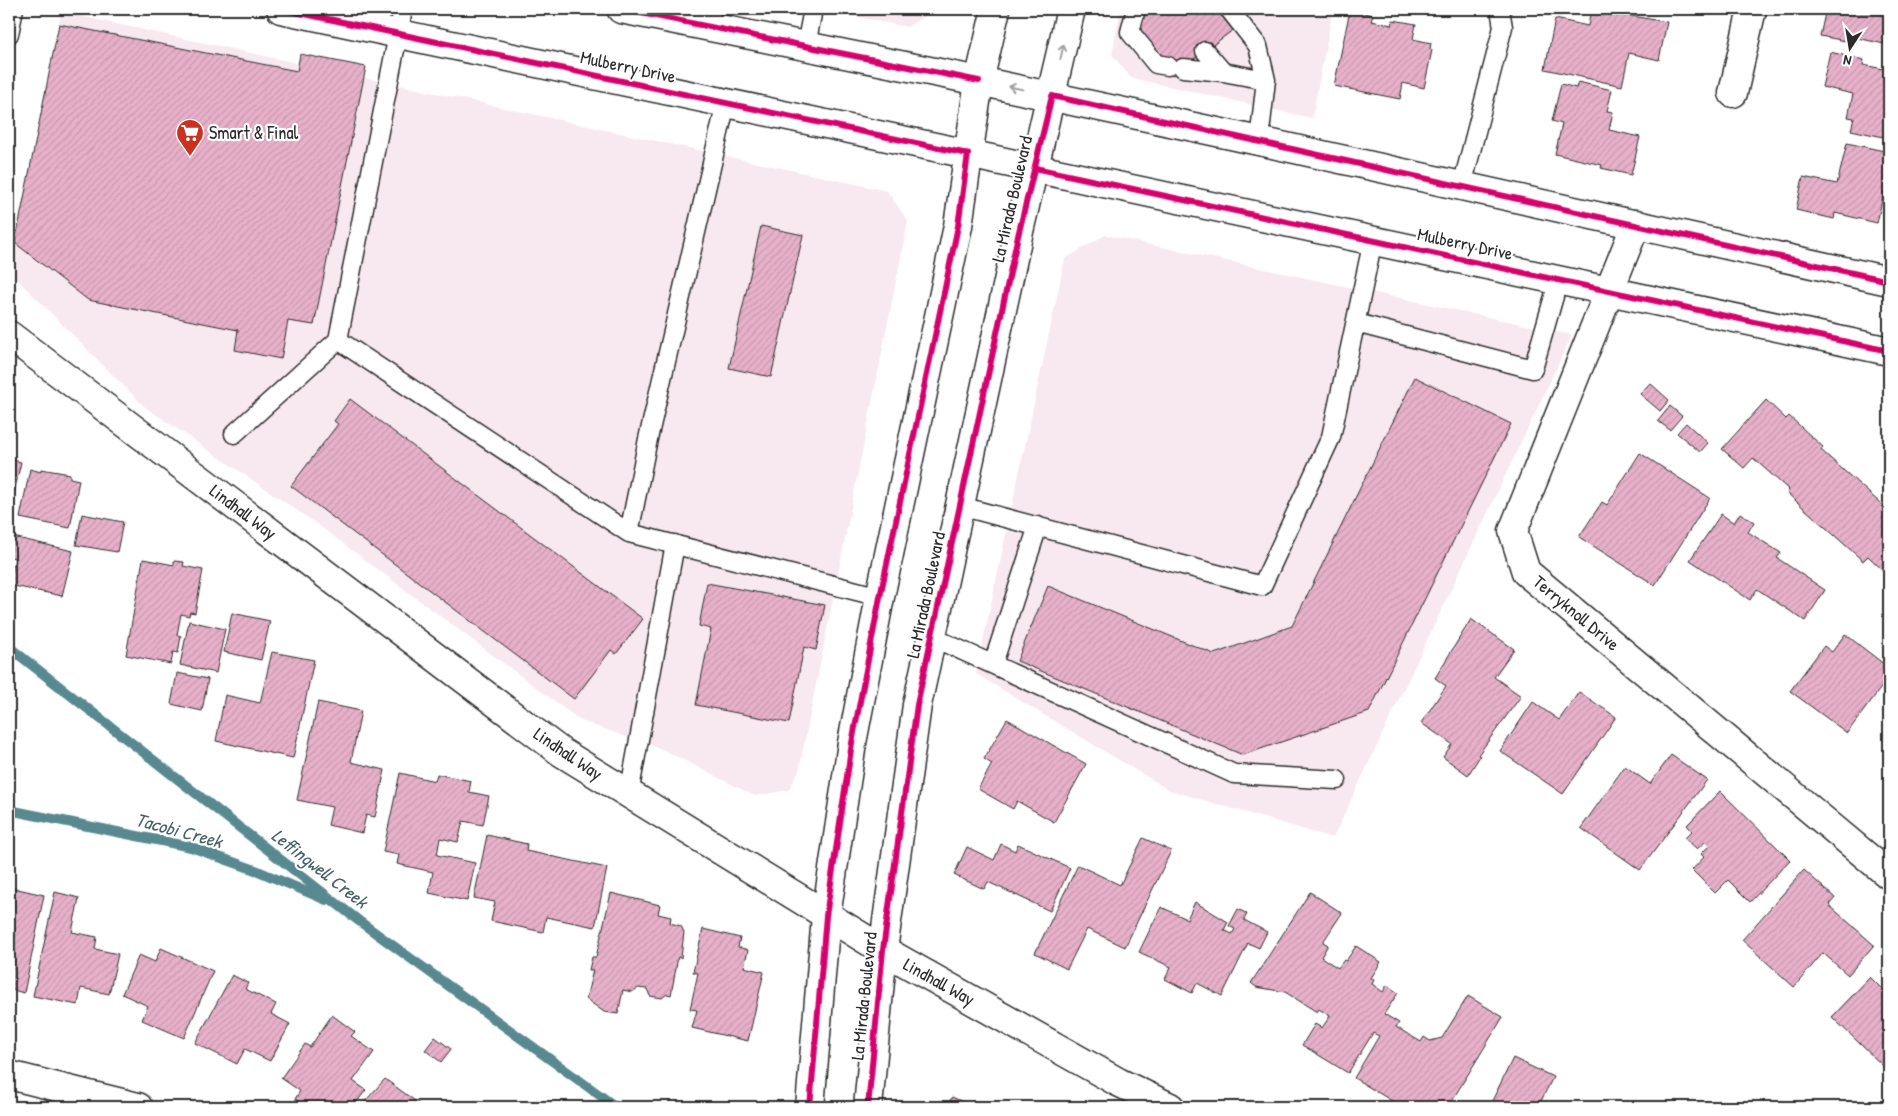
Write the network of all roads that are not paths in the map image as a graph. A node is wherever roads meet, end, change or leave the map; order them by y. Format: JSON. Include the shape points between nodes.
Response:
{"nodes":[{"id":1,"x":14,"y":9,"type":"edge"},
{"id":2,"x":281,"y":9,"type":"edge"},
{"id":3,"x":621,"y":9,"type":"edge"},
{"id":4,"x":813,"y":9,"type":"edge"},
{"id":5,"x":996,"y":9,"type":"edge"},
{"id":6,"x":1071,"y":9,"type":"edge"},
{"id":7,"x":1136,"y":9,"type":"edge"},
{"id":8,"x":1229,"y":9,"type":"edge"},
{"id":9,"x":1500,"y":9,"type":"edge"},
{"id":10,"x":1752,"y":9,"type":"edge"},
{"id":11,"x":709,"y":18,"type":"edge"},
{"id":12,"x":400,"y":21,"type":"edge"},
{"id":13,"x":9,"y":34,"type":"edge"},
{"id":14,"x":806,"y":46,"type":"junction"},
{"id":15,"x":1205,"y":51,"type":"dead end"},
{"id":16,"x":1223,"y":72,"type":"junction"},
{"id":17,"x":1266,"y":80,"type":"junction"},
{"id":18,"x":979,"y":81,"type":"junction"},
{"id":19,"x":1733,"y":94,"type":"dead end"},
{"id":20,"x":1052,"y":96,"type":"junction"},
{"id":21,"x":726,"y":103,"type":"junction"},
{"id":22,"x":1259,"y":141,"type":"junction"},
{"id":23,"x":968,"y":154,"type":"junction"},
{"id":24,"x":1034,"y":168,"type":"junction"},
{"id":25,"x":1462,"y":186,"type":"junction"},
{"id":26,"x":1636,"y":224,"type":"junction"},
{"id":27,"x":1374,"y":240,"type":"junction"},
{"id":28,"x":1559,"y":279,"type":"junction"},
{"id":29,"x":1889,"y":281,"type":"edge"},
{"id":30,"x":1610,"y":290,"type":"junction"},
{"id":31,"x":1356,"y":323,"type":"junction"},
{"id":32,"x":9,"y":335,"type":"edge"},
{"id":33,"x":338,"y":340,"type":"junction"},
{"id":34,"x":1889,"y":351,"type":"edge"},
{"id":35,"x":234,"y":434,"type":"dead end"},
{"id":36,"x":960,"y":506,"type":"junction"},
{"id":37,"x":1038,"y":526,"type":"junction"},
{"id":38,"x":629,"y":533,"type":"junction"},
{"id":39,"x":675,"y":544,"type":"junction"},
{"id":40,"x":880,"y":597,"type":"junction"},
{"id":41,"x":932,"y":637,"type":"junction"},
{"id":42,"x":993,"y":664,"type":"junction"},
{"id":43,"x":1337,"y":780,"type":"dead end"},
{"id":44,"x":629,"y":794,"type":"junction"},
{"id":45,"x":1889,"y":875,"type":"edge"},
{"id":46,"x":826,"y":916,"type":"junction"},
{"id":47,"x":883,"y":950,"type":"junction"},
{"id":48,"x":9,"y":1075,"type":"edge"},
{"id":49,"x":138,"y":1107,"type":"edge"},
{"id":50,"x":810,"y":1107,"type":"edge"},
{"id":51,"x":868,"y":1107,"type":"edge"},
{"id":52,"x":1170,"y":1107,"type":"edge"}],
"edges":[{"from":1,"to":13,"type":"lane"},
{"from":2,"to":12,"type":"main road","name":"Mulberry Drive"},
{"from":3,"to":11,"type":"main road"},
{"from":4,"to":14,"type":"lane"},
{"from":5,"to":18,"type":"main road"},
{"from":20,"to":6,"type":"main road","name":"La Mirada Boulevard","one_way":true},
{"from":7,"to":16,"type":"lane","via":[[1130,32],[1156,64]]},
{"from":8,"to":17,"type":"lane","via":[[1258,46]]},
{"from":9,"to":25,"type":"lane","via":[[1503,27]]},
{"from":10,"to":19,"type":"main road"},
{"from":11,"to":14,"type":"main road"},
{"from":12,"to":21,"type":"main road","name":"Mulberry Drive"},
{"from":12,"to":33,"type":"lane"},
{"from":14,"to":18,"type":"main road"},
{"from":15,"to":16,"type":"lane"},
{"from":16,"to":17,"type":"lane"},
{"from":17,"to":22,"type":"lane"},
{"from":20,"to":18,"type":"main road","one_way":true},
{"from":18,"to":23,"type":"main road"},
{"from":20,"to":22,"type":"main road"},
{"from":20,"to":24,"type":"main road","name":"La Mirada Boulevard"},
{"from":21,"to":23,"type":"main road","name":"Mulberry Drive"},
{"from":21,"to":38,"type":"lane"},
{"from":22,"to":25,"type":"main road"},
{"from":23,"to":24,"type":"main road","name":"Mulberry Drive"},
{"from":23,"to":40,"type":"main road","via":[[956,235]]},
{"from":24,"to":27,"type":"main road","name":"Mulberry Drive"},
{"from":24,"to":36,"type":"main road","name":"La Mirada Boulevard"},
{"from":25,"to":26,"type":"main road"},
{"from":26,"to":29,"type":"main road"},
{"from":26,"to":30,"type":"main road","name":"Terryknoll Drive"},
{"from":27,"to":28,"type":"main road","name":"Mulberry Drive"},
{"from":27,"to":31,"type":"lane"},
{"from":28,"to":30,"type":"main road","name":"Mulberry Drive"},
{"from":28,"to":31,"type":"lane","via":[[1533,369]]},
{"from":30,"to":34,"type":"main road","name":"Mulberry Drive"},
{"from":30,"to":45,"type":"main road","name":"Terryknoll Drive","via":[[1513,531],[1526,572]]},
{"from":31,"to":37,"type":"lane","via":[[1331,437],[1262,586]]},
{"from":32,"to":44,"type":"main road","name":"Lindhall Way","via":[[561,752]]},
{"from":33,"to":35,"type":"lane"},
{"from":33,"to":38,"type":"lane"},
{"from":36,"to":37,"type":"lane"},
{"from":36,"to":41,"type":"main road","name":"La Mirada Boulevard"},
{"from":37,"to":42,"type":"lane"},
{"from":38,"to":39,"type":"lane"},
{"from":39,"to":40,"type":"lane"},
{"from":39,"to":44,"type":"lane"},
{"from":40,"to":46,"type":"main road","via":[[852,743]]},
{"from":41,"to":42,"type":"lane"},
{"from":41,"to":47,"type":"main road","name":"La Mirada Boulevard","via":[[918,705]]},
{"from":42,"to":43,"type":"lane","via":[[1234,774]]},
{"from":44,"to":46,"type":"main road","name":"Lindhall Way"},
{"from":46,"to":47,"type":"main road","name":"Lindhall Way"},
{"from":46,"to":50,"type":"main road"},
{"from":47,"to":51,"type":"main road","name":"La Mirada Boulevard"},
{"from":47,"to":52,"type":"main road","name":"Lindhall Way","via":[[1118,1082]]},
{"from":48,"to":49,"type":"main road"}]}
